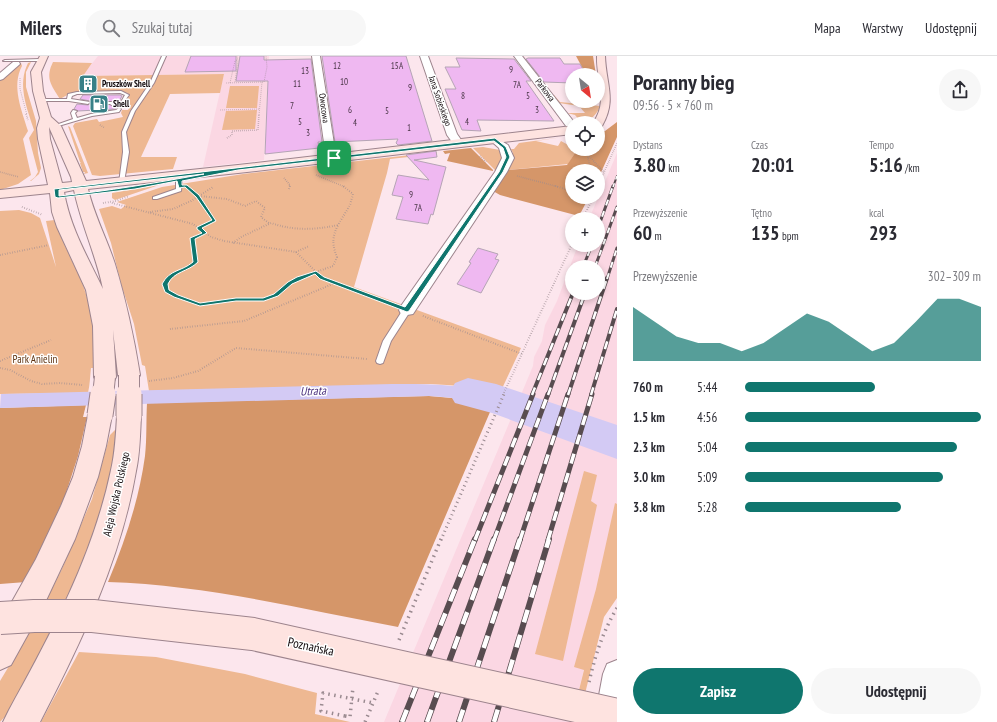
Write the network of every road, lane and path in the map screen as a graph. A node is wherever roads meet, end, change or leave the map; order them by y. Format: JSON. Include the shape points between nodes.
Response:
{"nodes":[{"id":1,"x":164,"y":56,"type":"edge"},
{"id":2,"x":237,"y":56,"type":"edge"},
{"id":3,"x":266,"y":56,"type":"edge"},
{"id":4,"x":316,"y":56,"type":"edge"},
{"id":5,"x":424,"y":56,"type":"edge"},
{"id":6,"x":518,"y":56,"type":"edge"},
{"id":7,"x":601,"y":56,"type":"edge"},
{"id":8,"x":42,"y":58,"type":"edge"},
{"id":9,"x":237,"y":60,"type":"junction"},
{"id":10,"x":5,"y":61,"type":"dead end"},
{"id":11,"x":16,"y":64,"type":"dead end"},
{"id":12,"x":227,"y":74,"type":"dead end"},
{"id":13,"x":232,"y":74,"type":"junction"},
{"id":14,"x":236,"y":74,"type":"junction"},
{"id":15,"x":0,"y":77,"type":"edge"},
{"id":16,"x":234,"y":82,"type":"junction"},
{"id":17,"x":262,"y":82,"type":"junction"},
{"id":18,"x":226,"y":83,"type":"dead end"},
{"id":19,"x":230,"y":83,"type":"junction"},
{"id":20,"x":259,"y":87,"type":"dead end"},
{"id":21,"x":262,"y":87,"type":"junction"},
{"id":22,"x":40,"y":100,"type":"junction"},
{"id":23,"x":69,"y":100,"type":"junction"},
{"id":24,"x":123,"y":102,"type":"dead end"},
{"id":25,"x":83,"y":104,"type":"dead end"},
{"id":26,"x":257,"y":106,"type":"dead end"},
{"id":27,"x":260,"y":106,"type":"junction"},
{"id":28,"x":119,"y":109,"type":"dead end"},
{"id":29,"x":260,"y":109,"type":"junction"},
{"id":30,"x":220,"y":110,"type":"dead end"},
{"id":31,"x":78,"y":111,"type":"dead end"},
{"id":32,"x":86,"y":111,"type":"dead end"},
{"id":33,"x":83,"y":117,"type":"junction"},
{"id":34,"x":76,"y":118,"type":"junction"},
{"id":35,"x":605,"y":119,"type":"edge"},
{"id":36,"x":565,"y":121,"type":"edge"},
{"id":37,"x":51,"y":122,"type":"junction"},
{"id":38,"x":565,"y":129,"type":"edge"},
{"id":39,"x":227,"y":138,"type":"dead end"},
{"id":40,"x":495,"y":140,"type":"junction"},
{"id":41,"x":617,"y":143,"type":"edge"},
{"id":42,"x":459,"y":144,"type":"junction"},
{"id":43,"x":475,"y":151,"type":"dead end"},
{"id":44,"x":589,"y":156,"type":"edge"},
{"id":45,"x":334,"y":158,"type":"junction"},
{"id":46,"x":596,"y":164,"type":"edge"},
{"id":47,"x":50,"y":165,"type":"junction"},
{"id":48,"x":238,"y":169,"type":"junction"},
{"id":49,"x":495,"y":169,"type":"junction"},
{"id":50,"x":605,"y":170,"type":"edge"},
{"id":51,"x":0,"y":172,"type":"edge"},
{"id":52,"x":314,"y":175,"type":"dead end"},
{"id":53,"x":20,"y":178,"type":"dead end"},
{"id":54,"x":121,"y":182,"type":"junction"},
{"id":55,"x":180,"y":183,"type":"junction"},
{"id":56,"x":219,"y":185,"type":"dead end"},
{"id":57,"x":565,"y":189,"type":"edge"},
{"id":58,"x":81,"y":190,"type":"junction"},
{"id":59,"x":57,"y":193,"type":"junction"},
{"id":60,"x":198,"y":196,"type":"junction"},
{"id":61,"x":3,"y":197,"type":"edge"},
{"id":62,"x":155,"y":198,"type":"dead end"},
{"id":63,"x":109,"y":202,"type":"dead end"},
{"id":64,"x":17,"y":207,"type":"dead end"},
{"id":65,"x":149,"y":213,"type":"junction"},
{"id":66,"x":46,"y":215,"type":"dead end"},
{"id":67,"x":270,"y":224,"type":"junction"},
{"id":68,"x":338,"y":224,"type":"junction"},
{"id":69,"x":198,"y":228,"type":"junction"},
{"id":70,"x":205,"y":233,"type":"junction"},
{"id":71,"x":233,"y":243,"type":"junction"},
{"id":72,"x":49,"y":245,"type":"dead end"},
{"id":73,"x":309,"y":246,"type":"dead end"},
{"id":74,"x":296,"y":252,"type":"junction"},
{"id":75,"x":568,"y":252,"type":"edge"},
{"id":76,"x":0,"y":255,"type":"edge"},
{"id":77,"x":316,"y":272,"type":"junction"},
{"id":78,"x":336,"y":283,"type":"junction"},
{"id":79,"x":407,"y":310,"type":"junction"},
{"id":80,"x":170,"y":329,"type":"dead end"},
{"id":81,"x":51,"y":340,"type":"dead end"},
{"id":82,"x":522,"y":354,"type":"junction"},
{"id":83,"x":380,"y":360,"type":"joint"},
{"id":84,"x":0,"y":361,"type":"edge"},
{"id":85,"x":0,"y":368,"type":"edge"},
{"id":86,"x":136,"y":378,"type":"junction"},
{"id":87,"x":97,"y":381,"type":"junction"},
{"id":88,"x":0,"y":618,"type":"edge"},
{"id":89,"x":397,"y":645,"type":"dead end"},
{"id":90,"x":0,"y":654,"type":"edge"},
{"id":91,"x":617,"y":674,"type":"edge"},
{"id":92,"x":382,"y":682,"type":"dead end"},
{"id":93,"x":353,"y":687,"type":"dead end"},
{"id":94,"x":373,"y":703,"type":"junction"},
{"id":95,"x":617,"y":715,"type":"edge"},
{"id":96,"x":21,"y":722,"type":"edge"},
{"id":97,"x":365,"y":722,"type":"edge"},
{"id":98,"x":609,"y":722,"type":"edge"}],
"edges":[{"from":1,"to":54,"type":"lane","via":[[152,83],[132,112],[124,132],[126,152]]},
{"from":2,"to":9,"type":"path"},
{"from":3,"to":17,"type":"path","via":[[267,67]]},
{"from":4,"to":45,"type":"street","name":"Owocowa","via":[[330,150]]},
{"from":5,"to":42,"type":"street","name":"Jana Sobieskiego","via":[[452,135]]},
{"from":6,"to":36,"type":"street","name":"Parkowa"},
{"from":7,"to":35,"type":"main road","via":[[610,95]]},
{"from":8,"to":10,"type":"lane"},
{"from":8,"to":22,"type":"main road","name":"Aleja Wojska Polskiego","via":[[36,76]]},
{"from":9,"to":13,"type":"path"},
{"from":9,"to":14,"type":"path"},
{"from":11,"to":15,"type":"street"},
{"from":12,"to":13,"type":"path"},
{"from":13,"to":14,"type":"path"},
{"from":13,"to":19,"type":"path"},
{"from":14,"to":16,"type":"path"},
{"from":16,"to":17,"type":"path"},
{"from":16,"to":19,"type":"path"},
{"from":17,"to":21,"type":"path"},
{"from":18,"to":19,"type":"path"},
{"from":20,"to":21,"type":"path"},
{"from":21,"to":27,"type":"path"},
{"from":22,"to":23,"type":"lane"},
{"from":22,"to":37,"type":"main road","name":"Aleja Wojska Polskiego"},
{"from":23,"to":24,"type":"lane","via":[[70,96],[77,93],[121,92],[127,95]]},
{"from":23,"to":25,"type":"lane"},
{"from":26,"to":27,"type":"path"},
{"from":27,"to":29,"type":"path"},
{"from":28,"to":33,"type":"lane"},
{"from":29,"to":30,"type":"path"},
{"from":29,"to":39,"type":"path","via":[[258,130],[232,130],[232,135]]},
{"from":31,"to":34,"type":"lane"},
{"from":32,"to":33,"type":"lane"},
{"from":33,"to":34,"type":"lane"},
{"from":34,"to":37,"type":"lane"},
{"from":37,"to":47,"type":"main road","name":"Aleja Wojska Polskiego","via":[[43,128]]},
{"from":37,"to":58,"type":"main road","name":"Aleja Wojska Polskiego","via":[[78,177]]},
{"from":38,"to":40,"type":"main road"},
{"from":40,"to":42,"type":"main road"},
{"from":40,"to":49,"type":"street","via":[[504,147],[508,157]]},
{"from":41,"to":50,"type":"path"},
{"from":42,"to":45,"type":"main road"},
{"from":43,"to":49,"type":"path"},
{"from":44,"to":46,"type":"path"},
{"from":45,"to":48,"type":"main road"},
{"from":47,"to":59,"type":"main road","name":"Aleja Wojska Polskiego"},
{"from":47,"to":61,"type":"main road","via":[[47,172],[38,180]]},
{"from":48,"to":54,"type":"main road"},
{"from":48,"to":55,"type":"main road"},
{"from":49,"to":57,"type":"path"},
{"from":49,"to":79,"type":"street"},
{"from":51,"to":53,"type":"path"},
{"from":52,"to":68,"type":"path","via":[[335,182],[352,194],[350,205]]},
{"from":54,"to":58,"type":"main road"},
{"from":55,"to":58,"type":"main road"},
{"from":55,"to":60,"type":"path"},
{"from":55,"to":62,"type":"lane","via":[[177,191]]},
{"from":56,"to":60,"type":"path"},
{"from":58,"to":59,"type":"main road"},
{"from":58,"to":86,"type":"main road","name":"Aleja Wojska Polskiego","via":[[106,263]]},
{"from":59,"to":61,"type":"main road"},
{"from":59,"to":87,"type":"main road","name":"Aleja Wojska Polskiego","via":[[65,227],[95,290],[102,326]]},
{"from":60,"to":65,"type":"path","via":[[173,209]]},
{"from":60,"to":67,"type":"path","via":[[227,199],[245,206],[256,201],[265,208],[261,217]]},
{"from":60,"to":69,"type":"path","via":[[214,221]]},
{"from":63,"to":65,"type":"path"},
{"from":64,"to":66,"type":"path"},
{"from":65,"to":69,"type":"path","via":[[193,224]]},
{"from":67,"to":68,"type":"path","via":[[300,230],[320,229]]},
{"from":67,"to":71,"type":"path"},
{"from":68,"to":77,"type":"path","via":[[332,239],[336,262],[333,266]]},
{"from":69,"to":70,"type":"path"},
{"from":70,"to":71,"type":"path"},
{"from":70,"to":77,"type":"path","via":[[192,238],[195,262],[168,278],[165,284],[166,291],[200,304],[236,299],[264,300],[276,295],[299,278]]},
{"from":71,"to":74,"type":"path"},
{"from":72,"to":76,"type":"path"},
{"from":73,"to":74,"type":"path"},
{"from":74,"to":77,"type":"path"},
{"from":75,"to":82,"type":"path"},
{"from":77,"to":78,"type":"path","via":[[322,278]]},
{"from":78,"to":79,"type":"path"},
{"from":78,"to":80,"type":"path","via":[[244,321]]},
{"from":79,"to":82,"type":"path"},
{"from":79,"to":83,"type":"lane","via":[[387,341]]},
{"from":81,"to":84,"type":"path"},
{"from":82,"to":89,"type":"path","via":[[487,429]]},
{"from":83,"to":86,"type":"path","via":[[236,348],[193,373],[165,380]]},
{"from":85,"to":87,"type":"path","via":[[42,384]]},
{"from":86,"to":96,"type":"main road","name":"Aleja Wojska Polskiego","bridge":true,"via":[[129,416],[124,471],[108,536],[69,632]]},
{"from":87,"to":90,"type":"main road","name":"Aleja Wojska Polskiego","bridge":true,"via":[[100,415],[87,472],[48,564]]},
{"from":88,"to":95,"type":"main road","name":"Poznańska","bridge":true,"via":[[100,616],[253,634]]},
{"from":91,"to":98,"type":"street"},
{"from":92,"to":94,"type":"path"},
{"from":93,"to":94,"type":"path","bridge":true,"via":[[350,717],[321,711],[323,693]]},
{"from":94,"to":97,"type":"path"}]}
